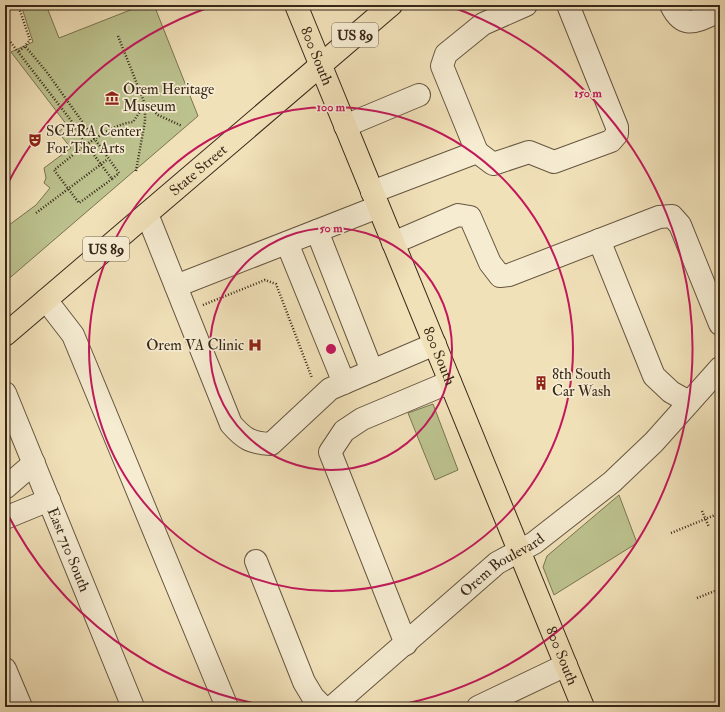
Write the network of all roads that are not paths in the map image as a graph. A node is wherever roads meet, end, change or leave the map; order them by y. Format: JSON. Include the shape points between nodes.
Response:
{"nodes":[{"id":1,"x":296,"y":5,"type":"edge"},
{"id":2,"x":390,"y":5,"type":"edge"},
{"id":3,"x":526,"y":5,"type":"edge"},
{"id":4,"x":568,"y":5,"type":"edge"},
{"id":5,"x":670,"y":5,"type":"edge"},
{"id":6,"x":720,"y":11,"type":"edge"},
{"id":7,"x":320,"y":66,"type":"junction"},
{"id":8,"x":419,"y":95,"type":"dead end"},
{"id":9,"x":345,"y":126,"type":"junction"},
{"id":10,"x":477,"y":152,"type":"junction"},
{"id":11,"x":375,"y":200,"type":"junction"},
{"id":12,"x":147,"y":214,"type":"junction"},
{"id":13,"x":317,"y":231,"type":"junction"},
{"id":14,"x":599,"y":240,"type":"junction"},
{"id":15,"x":287,"y":243,"type":"junction"},
{"id":16,"x":394,"y":243,"type":"junction"},
{"id":17,"x":176,"y":286,"type":"junction"},
{"id":18,"x":46,"y":300,"type":"junction"},
{"id":19,"x":720,"y":324,"type":"edge"},
{"id":20,"x":5,"y":335,"type":"edge"},
{"id":21,"x":435,"y":344,"type":"junction"},
{"id":22,"x":372,"y":371,"type":"junction"},
{"id":23,"x":719,"y":374,"type":"edge"},
{"id":24,"x":450,"y":382,"type":"junction"},
{"id":25,"x":344,"y":383,"type":"junction"},
{"id":26,"x":5,"y":393,"type":"edge"},
{"id":27,"x":689,"y":402,"type":"junction"},
{"id":28,"x":10,"y":423,"type":"edge"},
{"id":29,"x":34,"y":463,"type":"junction"},
{"id":30,"x":5,"y":488,"type":"edge"},
{"id":31,"x":49,"y":500,"type":"junction"},
{"id":32,"x":5,"y":518,"type":"edge"},
{"id":33,"x":519,"y":550,"type":"junction"},
{"id":34,"x":256,"y":561,"type":"dead end"},
{"id":35,"x":401,"y":648,"type":"junction"},
{"id":36,"x":566,"y":665,"type":"junction"},
{"id":37,"x":5,"y":669,"type":"edge"},
{"id":38,"x":21,"y":707,"type":"edge"},
{"id":39,"x":133,"y":707,"type":"edge"},
{"id":40,"x":227,"y":707,"type":"edge"},
{"id":41,"x":323,"y":707,"type":"edge"},
{"id":42,"x":332,"y":707,"type":"edge"},
{"id":43,"x":478,"y":707,"type":"edge"},
{"id":44,"x":583,"y":707,"type":"edge"}],
"edges":[{"from":1,"to":7,"type":"main road","name":"800 South"},
{"from":2,"to":7,"type":"main road","name":"State Street","number":"US 89"},
{"from":3,"to":10,"type":"street","via":[[483,24],[446,54],[442,66]]},
{"from":4,"to":10,"type":"street","via":[[617,127],[617,134],[610,141],[554,162],[529,152],[493,164]]},
{"from":5,"to":6,"type":"street","via":[[683,22],[692,22]]},
{"from":7,"to":9,"type":"main road","name":"800 South"},
{"from":7,"to":12,"type":"main road","name":"State Street","number":"US 89"},
{"from":8,"to":9,"type":"street"},
{"from":9,"to":11,"type":"main road","name":"800 South"},
{"from":10,"to":11,"type":"street"},
{"from":11,"to":13,"type":"street"},
{"from":11,"to":16,"type":"main road","name":"800 South"},
{"from":12,"to":17,"type":"street"},
{"from":12,"to":18,"type":"main road","name":"State Street","number":"US 89"},
{"from":13,"to":15,"type":"street"},
{"from":13,"to":22,"type":"street"},
{"from":14,"to":16,"type":"street","via":[[509,275],[500,276],[490,262],[470,217],[458,215]]},
{"from":14,"to":19,"type":"street","via":[[659,217],[672,216],[680,225]]},
{"from":14,"to":27,"type":"street","via":[[654,376],[671,392]]},
{"from":15,"to":17,"type":"street"},
{"from":15,"to":25,"type":"street"},
{"from":16,"to":21,"type":"main road","name":"800 South"},
{"from":17,"to":25,"type":"street","via":[[231,424],[242,437],[258,443],[271,444],[330,389]]},
{"from":18,"to":20,"type":"main road","name":"State Street","number":"US 89"},
{"from":18,"to":40,"type":"street","via":[[74,335]]},
{"from":21,"to":22,"type":"street"},
{"from":21,"to":24,"type":"main road","name":"800 South"},
{"from":22,"to":25,"type":"street"},
{"from":23,"to":27,"type":"street","name":"Orem Boulevard"},
{"from":24,"to":33,"type":"main road","name":"800 South"},
{"from":24,"to":35,"type":"street","via":[[362,419],[344,431],[330,452]]},
{"from":26,"to":28,"type":"street","name":"East 710 South"},
{"from":27,"to":33,"type":"street","name":"Orem Boulevard","via":[[654,442],[612,482],[534,543]]},
{"from":28,"to":29,"type":"street","name":"East 710 South"},
{"from":29,"to":30,"type":"street"},
{"from":29,"to":31,"type":"street","name":"East 710 South"},
{"from":31,"to":32,"type":"street"},
{"from":31,"to":39,"type":"street","name":"East 710 South"},
{"from":33,"to":35,"type":"street","name":"Orem Boulevard","via":[[497,563]]},
{"from":33,"to":36,"type":"main road","name":"800 South"},
{"from":34,"to":41,"type":"street","via":[[304,682]]},
{"from":35,"to":42,"type":"street","name":"Orem Boulevard"},
{"from":36,"to":43,"type":"street"},
{"from":36,"to":44,"type":"main road","name":"800 South"},
{"from":37,"to":38,"type":"street"}]}
